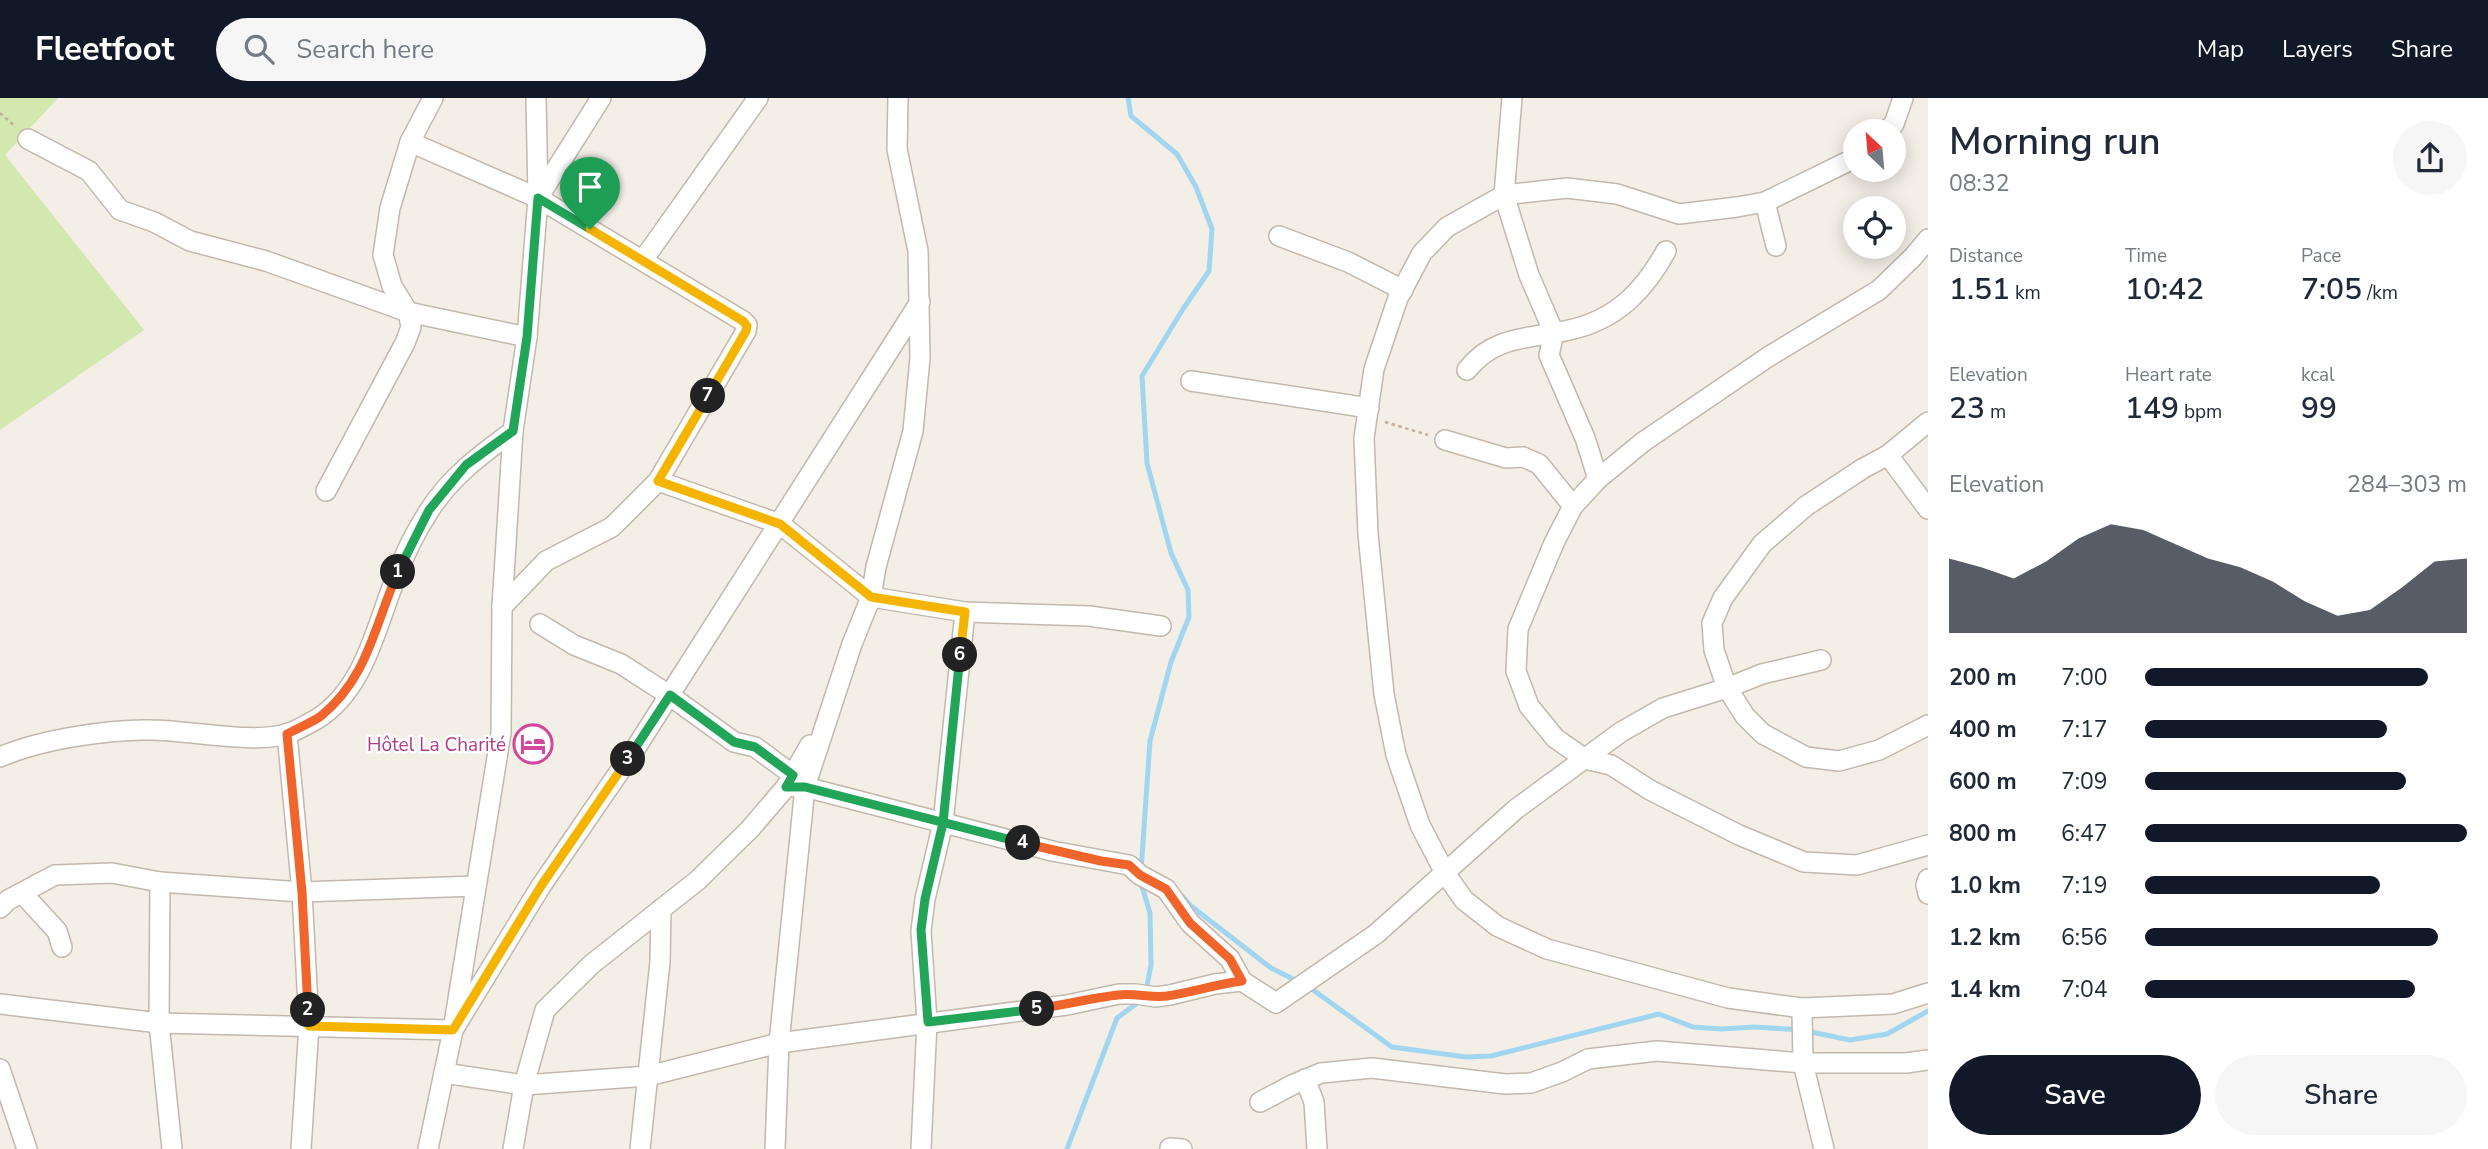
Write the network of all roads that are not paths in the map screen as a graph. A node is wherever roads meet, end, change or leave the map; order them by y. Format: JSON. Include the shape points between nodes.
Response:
{"nodes":[{"id":1,"x":433,"y":98,"type":"edge"},
{"id":2,"x":536,"y":98,"type":"edge"},
{"id":3,"x":601,"y":98,"type":"edge"},
{"id":4,"x":758,"y":98,"type":"edge"},
{"id":5,"x":898,"y":98,"type":"edge"},
{"id":6,"x":1512,"y":98,"type":"edge"},
{"id":7,"x":1903,"y":98,"type":"edge"},
{"id":8,"x":1896,"y":119,"type":"edge"},
{"id":9,"x":28,"y":139,"type":"road end"},
{"id":10,"x":410,"y":142,"type":"junction"},
{"id":11,"x":1843,"y":164,"type":"edge"},
{"id":12,"x":1504,"y":195,"type":"junction"},
{"id":13,"x":538,"y":198,"type":"junction"},
{"id":14,"x":1765,"y":202,"type":"junction"},
{"id":15,"x":1279,"y":236,"type":"dead end"},
{"id":16,"x":1928,"y":239,"type":"edge"},
{"id":17,"x":1776,"y":246,"type":"dead end"},
{"id":18,"x":1666,"y":251,"type":"dead end"},
{"id":19,"x":643,"y":260,"type":"junction"},
{"id":20,"x":1403,"y":290,"type":"junction"},
{"id":21,"x":920,"y":302,"type":"junction"},
{"id":22,"x":408,"y":312,"type":"junction"},
{"id":23,"x":1554,"y":333,"type":"junction"},
{"id":24,"x":527,"y":337,"type":"junction"},
{"id":25,"x":1467,"y":370,"type":"dead end"},
{"id":26,"x":1191,"y":381,"type":"dead end"},
{"id":27,"x":1368,"y":412,"type":"junction"},
{"id":28,"x":1928,"y":422,"type":"edge"},
{"id":29,"x":513,"y":431,"type":"junction"},
{"id":30,"x":1445,"y":440,"type":"road end"},
{"id":31,"x":1888,"y":455,"type":"junction"},
{"id":32,"x":1598,"y":479,"type":"junction"},
{"id":33,"x":658,"y":481,"type":"junction"},
{"id":34,"x":326,"y":491,"type":"dead end"},
{"id":35,"x":1573,"y":506,"type":"junction"},
{"id":36,"x":1928,"y":509,"type":"edge"},
{"id":37,"x":780,"y":524,"type":"junction"},
{"id":38,"x":871,"y":597,"type":"junction"},
{"id":39,"x":502,"y":607,"type":"junction"},
{"id":40,"x":965,"y":612,"type":"junction"},
{"id":41,"x":540,"y":624,"type":"dead end"},
{"id":42,"x":1161,"y":626,"type":"dead end"},
{"id":43,"x":1821,"y":660,"type":"dead end"},
{"id":44,"x":1727,"y":688,"type":"junction"},
{"id":45,"x":670,"y":695,"type":"junction"},
{"id":46,"x":1928,"y":725,"type":"edge"},
{"id":47,"x":287,"y":734,"type":"junction"},
{"id":48,"x":0,"y":757,"type":"edge"},
{"id":49,"x":1585,"y":759,"type":"junction"},
{"id":50,"x":795,"y":783,"type":"junction"},
{"id":51,"x":943,"y":823,"type":"junction"},
{"id":52,"x":1926,"y":852,"type":"edge"},
{"id":53,"x":1445,"y":873,"type":"junction"},
{"id":54,"x":1928,"y":879,"type":"edge"},
{"id":55,"x":160,"y":882,"type":"junction"},
{"id":56,"x":476,"y":886,"type":"junction"},
{"id":57,"x":302,"y":892,"type":"junction"},
{"id":58,"x":1928,"y":894,"type":"edge"},
{"id":59,"x":7,"y":898,"type":"edge"},
{"id":60,"x":661,"y":909,"type":"junction"},
{"id":61,"x":62,"y":947,"type":"dead end"},
{"id":62,"x":1242,"y":981,"type":"junction"},
{"id":63,"x":1928,"y":993,"type":"edge"},
{"id":64,"x":0,"y":1004,"type":"edge"},
{"id":65,"x":1802,"y":1008,"type":"junction"},
{"id":66,"x":928,"y":1022,"type":"junction"},
{"id":67,"x":159,"y":1023,"type":"junction"},
{"id":68,"x":309,"y":1026,"type":"junction"},
{"id":69,"x":453,"y":1030,"type":"junction"},
{"id":70,"x":779,"y":1043,"type":"junction"},
{"id":71,"x":1928,"y":1060,"type":"edge"},
{"id":72,"x":1803,"y":1063,"type":"junction"},
{"id":73,"x":0,"y":1069,"type":"edge"},
{"id":74,"x":444,"y":1073,"type":"junction"},
{"id":75,"x":648,"y":1076,"type":"junction"},
{"id":76,"x":1305,"y":1079,"type":"junction"},
{"id":77,"x":524,"y":1085,"type":"junction"},
{"id":78,"x":1260,"y":1102,"type":"dead end"},
{"id":79,"x":1170,"y":1148,"type":"edge"},
{"id":80,"x":27,"y":1149,"type":"edge"},
{"id":81,"x":172,"y":1149,"type":"edge"},
{"id":82,"x":301,"y":1149,"type":"edge"},
{"id":83,"x":428,"y":1149,"type":"edge"},
{"id":84,"x":513,"y":1149,"type":"edge"},
{"id":85,"x":640,"y":1149,"type":"edge"},
{"id":86,"x":775,"y":1149,"type":"edge"},
{"id":87,"x":920,"y":1149,"type":"edge"},
{"id":88,"x":1182,"y":1149,"type":"edge"},
{"id":89,"x":1317,"y":1149,"type":"edge"},
{"id":90,"x":1824,"y":1149,"type":"edge"}],
"edges":[{"from":1,"to":10,"type":"street"},
{"from":2,"to":13,"type":"street"},
{"from":3,"to":13,"type":"street"},
{"from":4,"to":19,"type":"street"},
{"from":5,"to":21,"type":"street","via":[[897,149],[918,251]]},
{"from":6,"to":12,"type":"street"},
{"from":7,"to":8,"type":"street"},
{"from":9,"to":22,"type":"street","via":[[89,171],[120,211],[190,241],[266,261]]},
{"from":10,"to":13,"type":"street"},
{"from":10,"to":22,"type":"street","via":[[390,208],[383,255],[392,286]]},
{"from":11,"to":14,"type":"street"},
{"from":12,"to":14,"type":"street","via":[[1567,188],[1617,194],[1679,214]]},
{"from":12,"to":20,"type":"street","via":[[1447,227],[1422,253]]},
{"from":12,"to":23,"type":"street","via":[[1529,275]]},
{"from":13,"to":19,"type":"street"},
{"from":13,"to":24,"type":"street"},
{"from":14,"to":17,"type":"street"},
{"from":15,"to":20,"type":"street","via":[[1348,262]]},
{"from":16,"to":32,"type":"street","via":[[1879,290],[1768,357],[1643,442]]},
{"from":18,"to":23,"type":"street","via":[[1625,305],[1598,320]]},
{"from":19,"to":33,"type":"street","via":[[747,326]]},
{"from":20,"to":27,"type":"street","via":[[1374,369]]},
{"from":21,"to":37,"type":"street"},
{"from":21,"to":38,"type":"street","via":[[913,431]]},
{"from":22,"to":24,"type":"street"},
{"from":22,"to":34,"type":"street","via":[[411,327],[405,343]]},
{"from":23,"to":25,"type":"street","via":[[1498,345],[1478,356]]},
{"from":23,"to":32,"type":"street","via":[[1549,355]]},
{"from":24,"to":29,"type":"street"},
{"from":26,"to":27,"type":"street"},
{"from":27,"to":53,"type":"street","via":[[1364,438],[1368,534],[1384,694],[1396,755],[1416,814]]},
{"from":28,"to":31,"type":"street"},
{"from":29,"to":39,"type":"street"},
{"from":29,"to":47,"type":"street","via":[[466,465],[429,510],[397,575],[363,666],[345,694],[319,717]]},
{"from":30,"to":35,"type":"street","via":[[1539,464]]},
{"from":31,"to":36,"type":"street"},
{"from":31,"to":44,"type":"street","via":[[1806,506],[1762,544],[1723,598],[1712,623],[1714,650]]},
{"from":32,"to":35,"type":"street"},
{"from":33,"to":37,"type":"street"},
{"from":33,"to":39,"type":"street","via":[[612,527],[546,561]]},
{"from":35,"to":49,"type":"street","via":[[1518,629],[1516,671],[1529,706],[1555,738]]},
{"from":37,"to":38,"type":"street"},
{"from":37,"to":45,"type":"street"},
{"from":38,"to":40,"type":"street"},
{"from":38,"to":50,"type":"street","via":[[829,714]]},
{"from":39,"to":56,"type":"street","via":[[501,733]]},
{"from":40,"to":42,"type":"street","via":[[1089,615]]},
{"from":40,"to":51,"type":"street"},
{"from":41,"to":45,"type":"street","via":[[574,645],[621,664]]},
{"from":43,"to":44,"type":"street"},
{"from":44,"to":46,"type":"street","via":[[1763,734],[1806,757],[1839,761],[1879,750]]},
{"from":44,"to":49,"type":"street","via":[[1663,708]]},
{"from":45,"to":50,"type":"street","via":[[734,742],[755,747]]},
{"from":45,"to":69,"type":"street","via":[[541,886]]},
{"from":47,"to":48,"type":"street","via":[[259,737],[149,730],[80,736]]},
{"from":47,"to":57,"type":"street"},
{"from":49,"to":52,"type":"street","via":[[1611,765],[1683,807],[1804,862],[1857,865]]},
{"from":49,"to":53,"type":"street","via":[[1516,809]]},
{"from":50,"to":51,"type":"street"},
{"from":50,"to":60,"type":"street","via":[[698,880]]},
{"from":50,"to":70,"type":"street"},
{"from":51,"to":62,"type":"street","via":[[1129,865],[1166,889],[1190,923],[1230,959]]},
{"from":51,"to":66,"type":"street","via":[[921,930]]},
{"from":53,"to":62,"type":"street","via":[[1376,934],[1276,1003]]},
{"from":53,"to":65,"type":"street","via":[[1465,900],[1497,926],[1547,949],[1728,998]]},
{"from":54,"to":58,"type":"street"},
{"from":55,"to":57,"type":"street"},
{"from":55,"to":59,"type":"street","via":[[112,873],[55,875]]},
{"from":55,"to":67,"type":"street"},
{"from":56,"to":57,"type":"street"},
{"from":56,"to":69,"type":"street"},
{"from":57,"to":68,"type":"street"},
{"from":59,"to":61,"type":"street","via":[[57,931]]},
{"from":60,"to":75,"type":"street"},
{"from":60,"to":77,"type":"street","via":[[592,964],[545,1010]]},
{"from":62,"to":66,"type":"street"},
{"from":63,"to":65,"type":"street","via":[[1893,1004]]},
{"from":64,"to":67,"type":"street"},
{"from":65,"to":72,"type":"street"},
{"from":66,"to":70,"type":"street"},
{"from":66,"to":87,"type":"street"},
{"from":67,"to":68,"type":"street"},
{"from":67,"to":81,"type":"street"},
{"from":68,"to":69,"type":"street"},
{"from":68,"to":82,"type":"street"},
{"from":69,"to":74,"type":"street"},
{"from":70,"to":75,"type":"street"},
{"from":70,"to":86,"type":"street"},
{"from":71,"to":72,"type":"street"},
{"from":72,"to":76,"type":"street","via":[[1657,1051],[1588,1059],[1531,1083],[1372,1068]]},
{"from":72,"to":90,"type":"street"},
{"from":73,"to":80,"type":"street"},
{"from":74,"to":77,"type":"street"},
{"from":74,"to":83,"type":"street"},
{"from":75,"to":77,"type":"street"},
{"from":75,"to":85,"type":"street"},
{"from":76,"to":78,"type":"street"},
{"from":76,"to":89,"type":"street","via":[[1314,1102]]},
{"from":77,"to":84,"type":"street"},
{"from":79,"to":88,"type":"street"}]}
